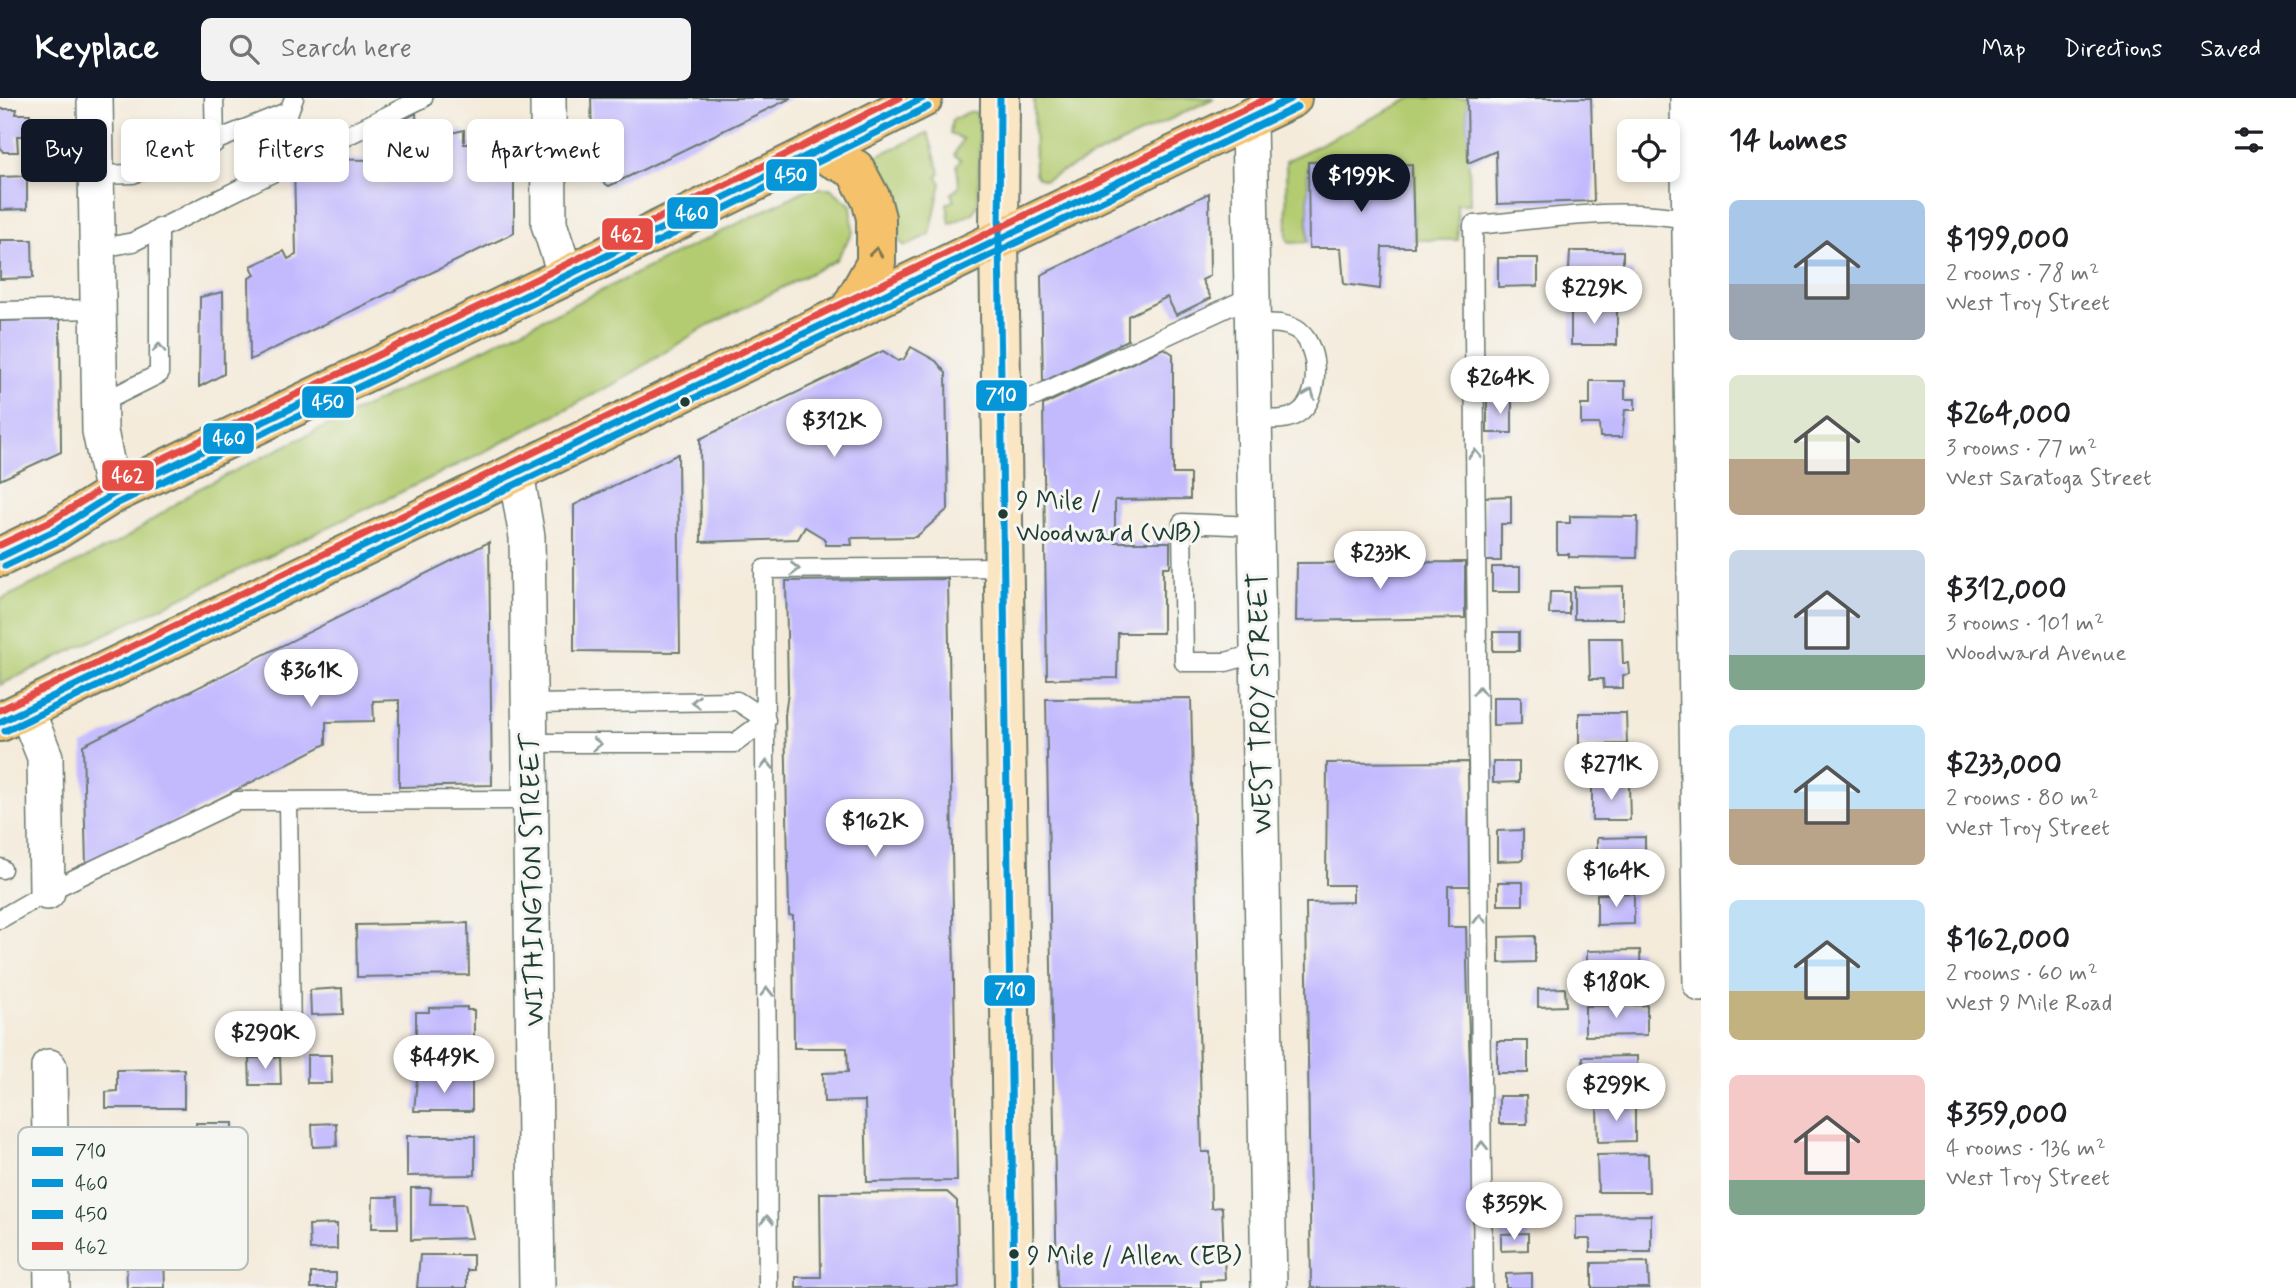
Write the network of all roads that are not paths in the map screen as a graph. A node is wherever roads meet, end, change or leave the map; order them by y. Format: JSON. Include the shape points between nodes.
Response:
{"nodes":[{"id":1,"x":95,"y":98,"type":"edge"},
{"id":2,"x":214,"y":98,"type":"edge"},
{"id":3,"x":294,"y":98,"type":"edge"},
{"id":4,"x":423,"y":98,"type":"edge"},
{"id":5,"x":548,"y":98,"type":"edge"},
{"id":6,"x":923,"y":98,"type":"edge"},
{"id":7,"x":1000,"y":98,"type":"edge"},
{"id":8,"x":1688,"y":98,"type":"edge"},
{"id":9,"x":1276,"y":104,"type":"edge"},
{"id":10,"x":274,"y":118,"type":"joint"},
{"id":11,"x":95,"y":119,"type":"edge"},
{"id":12,"x":214,"y":119,"type":"edge"},
{"id":13,"x":349,"y":134,"type":"edge"},
{"id":14,"x":220,"y":141,"type":"edge"},
{"id":15,"x":817,"y":151,"type":"junction"},
{"id":16,"x":96,"y":182,"type":"edge"},
{"id":17,"x":252,"y":182,"type":"edge"},
{"id":18,"x":1689,"y":220,"type":"junction"},
{"id":19,"x":159,"y":228,"type":"junction"},
{"id":20,"x":999,"y":240,"type":"junction"},
{"id":21,"x":97,"y":249,"type":"junction"},
{"id":22,"x":566,"y":276,"type":"junction"},
{"id":23,"x":98,"y":309,"type":"junction"},
{"id":24,"x":1253,"y":310,"type":"junction"},
{"id":25,"x":0,"y":311,"type":"edge"},
{"id":26,"x":848,"y":313,"type":"junction"},
{"id":27,"x":99,"y":404,"type":"junction"},
{"id":28,"x":1002,"y":409,"type":"junction"},
{"id":29,"x":1255,"y":419,"type":"junction"},
{"id":30,"x":516,"y":473,"type":"junction"},
{"id":31,"x":113,"y":494,"type":"junction"},
{"id":32,"x":1256,"y":526,"type":"junction"},
{"id":33,"x":0,"y":557,"type":"edge"},
{"id":34,"x":1004,"y":567,"type":"junction"},
{"id":35,"x":1258,"y":653,"type":"junction"},
{"id":36,"x":528,"y":704,"type":"junction"},
{"id":37,"x":13,"y":715,"type":"edge"},
{"id":38,"x":766,"y":720,"type":"junction"},
{"id":39,"x":529,"y":743,"type":"junction"},
{"id":40,"x":530,"y":800,"type":"junction"},
{"id":41,"x":288,"y":801,"type":"junction"},
{"id":42,"x":47,"y":892,"type":"junction"},
{"id":43,"x":0,"y":919,"type":"edge"},
{"id":44,"x":1701,"y":984,"type":"edge"},
{"id":45,"x":291,"y":1042,"type":"dead end"},
{"id":46,"x":49,"y":1068,"type":"dead end"},
{"id":47,"x":50,"y":1127,"type":"edge"},
{"id":48,"x":52,"y":1270,"type":"edge"},
{"id":49,"x":52,"y":1288,"type":"edge"},
{"id":50,"x":537,"y":1288,"type":"edge"},
{"id":51,"x":768,"y":1288,"type":"edge"},
{"id":52,"x":1014,"y":1288,"type":"edge"},
{"id":53,"x":1269,"y":1288,"type":"edge"},
{"id":54,"x":1483,"y":1288,"type":"edge"}],
"edges":[{"from":1,"to":11,"type":"street"},
{"from":2,"to":12,"type":"lane"},
{"from":3,"to":10,"type":"lane","via":[[289,111]]},
{"from":4,"to":13,"type":"lane"},
{"from":5,"to":22,"type":"street","via":[[548,224]]},
{"from":6,"to":15,"type":"main road"},
{"from":7,"to":20,"type":"main road"},
{"from":8,"to":18,"type":"street"},
{"from":9,"to":20,"type":"main road"},
{"from":9,"to":24,"type":"street","name":"WEST TROY STREET"},
{"from":10,"to":14,"type":"lane"},
{"from":15,"to":22,"type":"main road"},
{"from":26,"to":15,"type":"main road","one_way":true,"via":[[876,263],[876,218],[855,169]]},
{"from":16,"to":21,"type":"street"},
{"from":17,"to":19,"type":"lane"},
{"from":18,"to":44,"type":"street"},
{"from":54,"to":18,"type":"lane","one_way":true,"via":[[1472,225],[1657,213]]},
{"from":19,"to":21,"type":"lane","via":[[133,242]]},
{"from":27,"to":19,"type":"lane","one_way":true,"via":[[159,374]]},
{"from":20,"to":26,"type":"main road"},
{"from":20,"to":28,"type":"main road"},
{"from":21,"to":23,"type":"street"},
{"from":22,"to":31,"type":"main road"},
{"from":23,"to":25,"type":"lane"},
{"from":23,"to":27,"type":"street"},
{"from":24,"to":28,"type":"lane"},
{"from":24,"to":29,"type":"street","name":"WEST TROY STREET"},
{"from":29,"to":24,"type":"lane","one_way":true,"via":[[1287,419],[1300,413],[1315,379],[1314,358],[1300,332]]},
{"from":26,"to":30,"type":"main road"},
{"from":27,"to":31,"type":"street","via":[[101,444]]},
{"from":28,"to":34,"type":"main road"},
{"from":29,"to":32,"type":"street","name":"WEST TROY STREET"},
{"from":30,"to":36,"type":"street","name":"WITHINGTON STREET","via":[[527,537]]},
{"from":30,"to":37,"type":"main road"},
{"from":31,"to":33,"type":"main road","via":[[56,530]]},
{"from":32,"to":35,"type":"street","name":"WEST TROY STREET"},
{"from":32,"to":35,"type":"lane","via":[[1182,523],[1184,662],[1226,662]]},
{"from":38,"to":34,"type":"lane","one_way":true,"via":[[764,569]]},
{"from":34,"to":52,"type":"main road"},
{"from":35,"to":53,"type":"street","name":"WEST TROY STREET"},
{"from":38,"to":36,"type":"lane","one_way":true,"via":[[737,701]]},
{"from":36,"to":39,"type":"street","name":"WITHINGTON STREET"},
{"from":37,"to":42,"type":"street","via":[[45,757]]},
{"from":39,"to":38,"type":"lane","one_way":true,"via":[[736,743]]},
{"from":51,"to":38,"type":"lane","one_way":true},
{"from":39,"to":40,"type":"street","name":"WITHINGTON STREET"},
{"from":40,"to":41,"type":"lane"},
{"from":40,"to":50,"type":"street","name":"WITHINGTON STREET"},
{"from":41,"to":42,"type":"lane","via":[[237,801]]},
{"from":41,"to":45,"type":"lane"},
{"from":42,"to":43,"type":"lane"},
{"from":46,"to":47,"type":"street"},
{"from":48,"to":49,"type":"street"}]}
